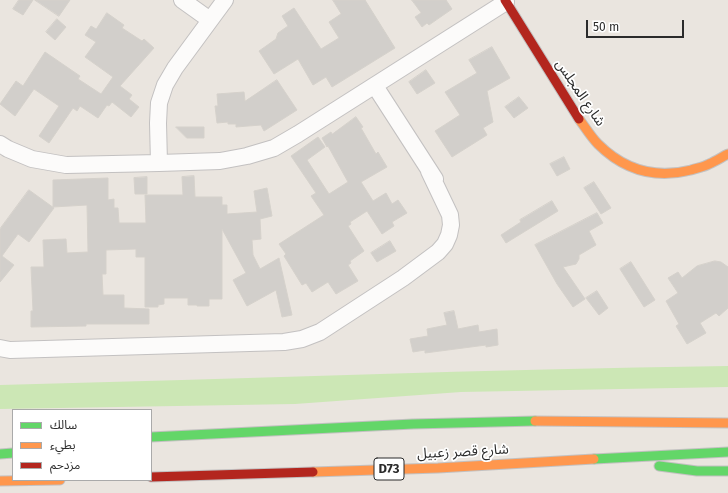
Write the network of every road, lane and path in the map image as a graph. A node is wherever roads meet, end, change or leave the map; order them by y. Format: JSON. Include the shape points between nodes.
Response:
{"nodes":[{"id":1,"x":182,"y":0,"type":"edge"},
{"id":2,"x":225,"y":0,"type":"edge"},
{"id":3,"x":506,"y":1,"type":"edge"},
{"id":4,"x":210,"y":20,"type":"junction"},
{"id":5,"x":375,"y":86,"type":"junction"},
{"id":6,"x":0,"y":144,"type":"edge"},
{"id":7,"x":728,"y":154,"type":"edge"},
{"id":8,"x":159,"y":163,"type":"junction"},
{"id":9,"x":0,"y":348,"type":"edge"},
{"id":10,"x":672,"y":414,"type":"dead end"},
{"id":11,"x":633,"y":422,"type":"junction"},
{"id":12,"x":728,"y":423,"type":"edge"},
{"id":13,"x":152,"y":437,"type":"edge"},
{"id":14,"x":728,"y":452,"type":"edge"},
{"id":15,"x":12,"y":453,"type":"edge"},
{"id":16,"x":0,"y":454,"type":"edge"},
{"id":17,"x":626,"y":458,"type":"junction"},
{"id":18,"x":728,"y":471,"type":"edge"},
{"id":19,"x":152,"y":477,"type":"edge"},
{"id":20,"x":0,"y":481,"type":"edge"},
{"id":21,"x":17,"y":481,"type":"joint"},
{"id":22,"x":0,"y":488,"type":"edge"}],
"edges":[{"from":1,"to":4,"type":"street"},
{"from":2,"to":4,"type":"street"},
{"from":3,"to":5,"type":"street"},
{"from":3,"to":7,"type":"main road","name":"شارع المجلس","via":[[578,119],[597,143],[622,163],[655,174],[682,172],[708,165]]},
{"from":4,"to":8,"type":"street","via":[[165,85],[159,104]]},
{"from":5,"to":8,"type":"street","via":[[274,148],[220,161]]},
{"from":5,"to":9,"type":"street","via":[[459,213],[462,223],[458,242],[444,257],[403,278],[320,332],[302,339],[284,342],[10,350]]},
{"from":6,"to":8,"type":"street","via":[[32,159],[66,165]]},
{"from":10,"to":11,"type":"main road"},
{"from":11,"to":12,"type":"main road","name":"شارع قصر زعبيل"},
{"from":11,"to":13,"type":"main road","name":"شارع قصر زعبيل","via":[[503,421]]},
{"from":14,"to":17,"type":"main road","name":"شارع قصر زعبيل","number":"D73"},
{"from":15,"to":16,"type":"main road"},
{"from":17,"to":18,"type":"main road","via":[[679,469]]},
{"from":17,"to":19,"type":"main road","name":"شارع قصر زعبيل","number":"D73","via":[[438,468]]},
{"from":20,"to":21,"type":"main road"},
{"from":21,"to":22,"type":"main road"}]}
